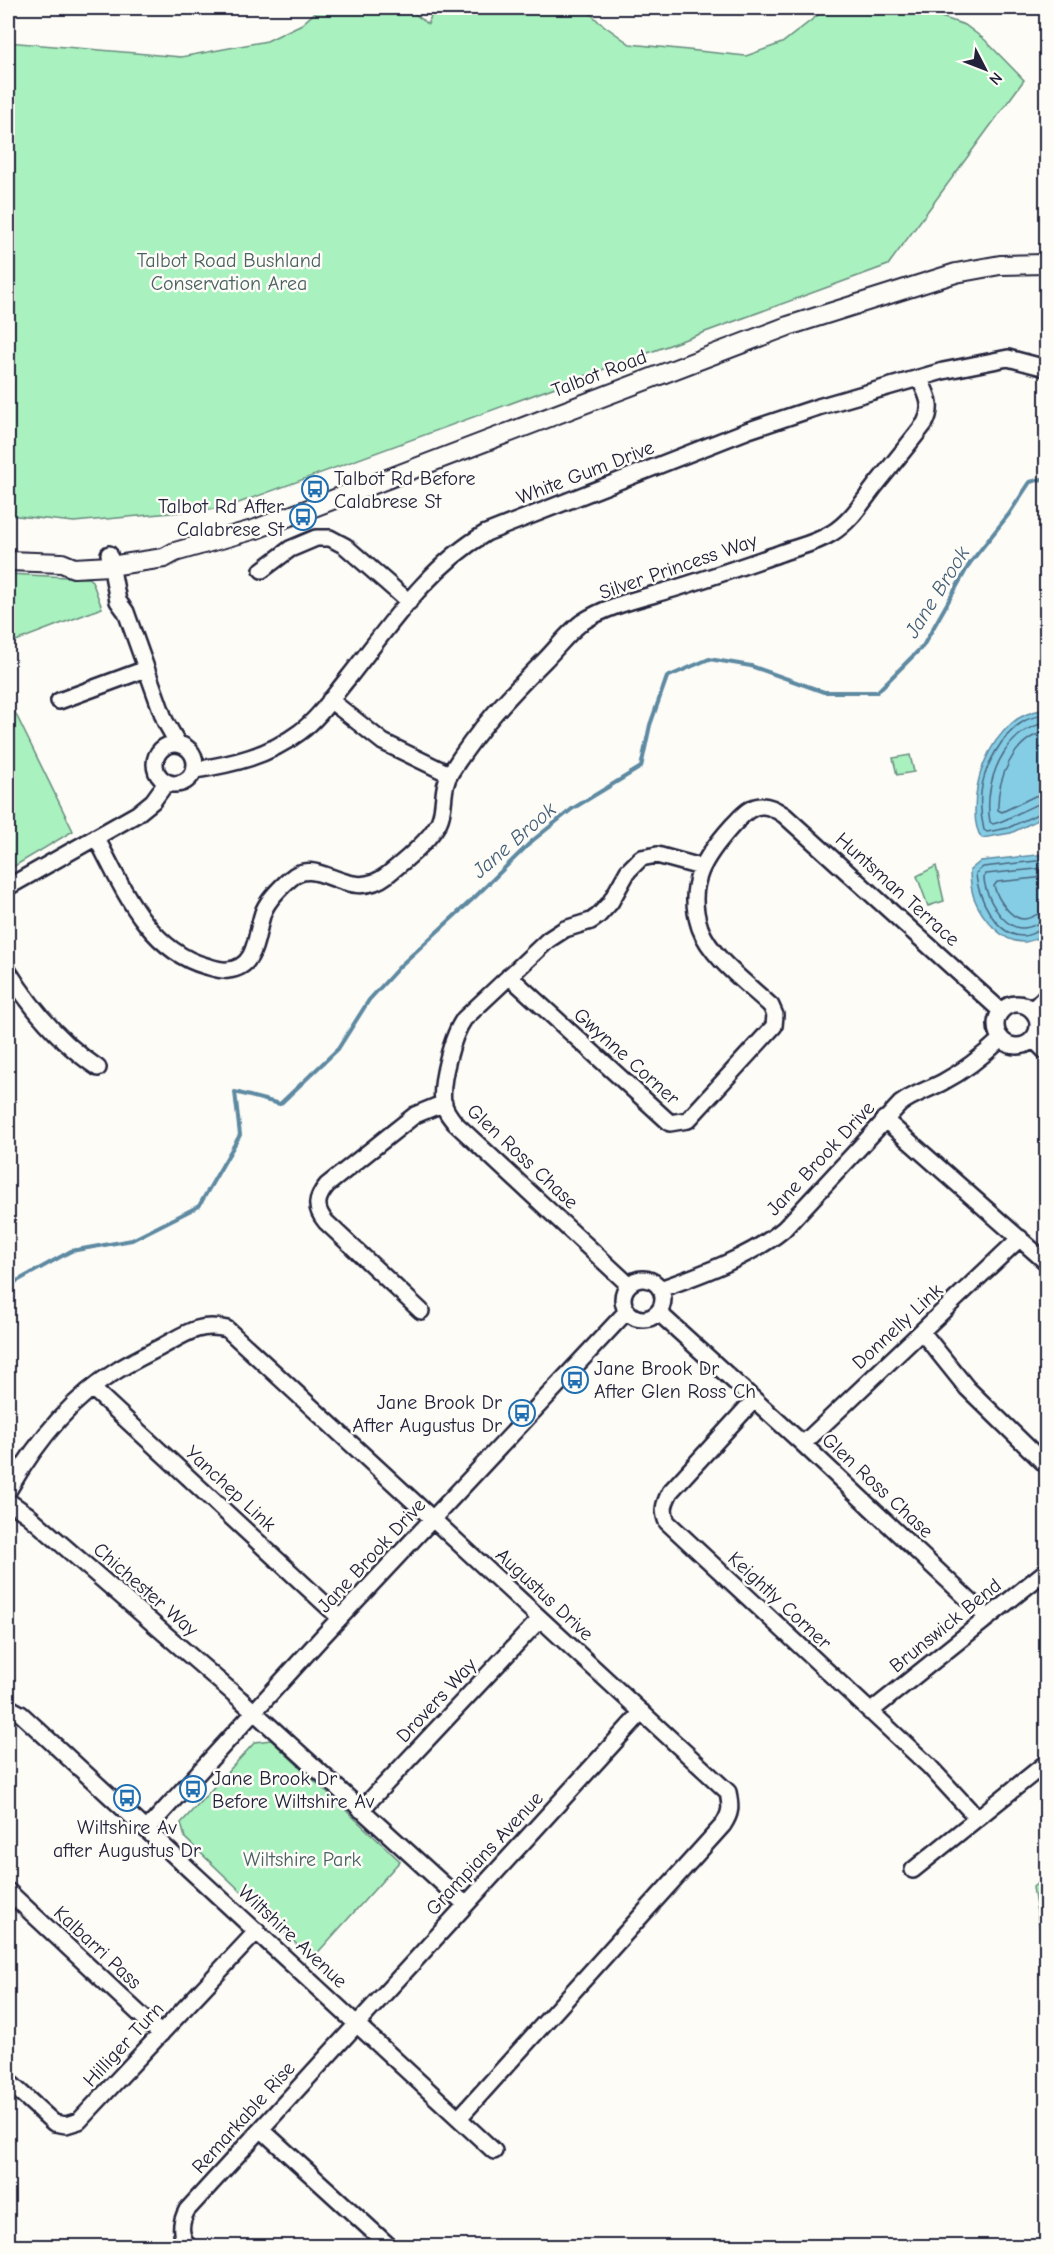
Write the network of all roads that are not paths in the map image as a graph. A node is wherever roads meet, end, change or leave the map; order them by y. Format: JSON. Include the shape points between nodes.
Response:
{"nodes":[{"id":1,"x":1047,"y":264,"type":"edge"},
{"id":2,"x":1047,"y":368,"type":"edge"},
{"id":3,"x":920,"y":378,"type":"junction"},
{"id":4,"x":115,"y":560,"type":"junction"},
{"id":5,"x":8,"y":561,"type":"edge"},
{"id":6,"x":262,"y":570,"type":"dead end"},
{"id":7,"x":409,"y":602,"type":"junction"},
{"id":8,"x":146,"y":669,"type":"junction"},
{"id":9,"x":330,"y":700,"type":"junction"},
{"id":10,"x":59,"y":701,"type":"dead end"},
{"id":11,"x":173,"y":744,"type":"junction"},
{"id":12,"x":195,"y":763,"type":"junction"},
{"id":13,"x":449,"y":774,"type":"junction"},
{"id":14,"x":162,"y":779,"type":"junction"},
{"id":15,"x":763,"y":806,"type":"joint"},
{"id":16,"x":96,"y":837,"type":"junction"},
{"id":17,"x":701,"y":867,"type":"junction"},
{"id":18,"x":8,"y":886,"type":"edge"},
{"id":19,"x":8,"y":971,"type":"edge"},
{"id":20,"x":509,"y":976,"type":"junction"},
{"id":21,"x":1047,"y":996,"type":"edge"},
{"id":22,"x":1032,"y":1010,"type":"junction"},
{"id":23,"x":1001,"y":1011,"type":"junction"},
{"id":24,"x":1000,"y":1039,"type":"junction"},
{"id":25,"x":1033,"y":1039,"type":"junction"},
{"id":26,"x":1047,"y":1052,"type":"edge"},
{"id":27,"x":98,"y":1068,"type":"dead end"},
{"id":28,"x":444,"y":1103,"type":"junction"},
{"id":29,"x":884,"y":1119,"type":"junction"},
{"id":30,"x":1020,"y":1238,"type":"junction"},
{"id":31,"x":1047,"y":1262,"type":"edge"},
{"id":32,"x":629,"y":1285,"type":"junction"},
{"id":33,"x":660,"y":1289,"type":"junction"},
{"id":34,"x":421,"y":1311,"type":"dead end"},
{"id":35,"x":627,"y":1311,"type":"junction"},
{"id":36,"x":658,"y":1312,"type":"junction"},
{"id":37,"x":922,"y":1332,"type":"junction"},
{"id":38,"x":93,"y":1389,"type":"junction"},
{"id":39,"x":754,"y":1400,"type":"junction"},
{"id":40,"x":803,"y":1444,"type":"junction"},
{"id":41,"x":1047,"y":1465,"type":"edge"},
{"id":42,"x":8,"y":1491,"type":"edge"},
{"id":43,"x":8,"y":1501,"type":"edge"},
{"id":44,"x":433,"y":1519,"type":"junction"},
{"id":45,"x":1047,"y":1571,"type":"edge"},
{"id":46,"x":340,"y":1618,"type":"junction"},
{"id":47,"x":988,"y":1618,"type":"junction"},
{"id":48,"x":540,"y":1619,"type":"junction"},
{"id":49,"x":8,"y":1707,"type":"edge"},
{"id":50,"x":254,"y":1711,"type":"junction"},
{"id":51,"x":642,"y":1712,"type":"junction"},
{"id":52,"x":870,"y":1712,"type":"junction"},
{"id":53,"x":1047,"y":1763,"type":"edge"},
{"id":54,"x":361,"y":1810,"type":"junction"},
{"id":55,"x":977,"y":1818,"type":"junction"},
{"id":56,"x":147,"y":1830,"type":"junction"},
{"id":57,"x":913,"y":1870,"type":"dead end"},
{"id":58,"x":8,"y":1891,"type":"edge"},
{"id":59,"x":465,"y":1904,"type":"junction"},
{"id":60,"x":257,"y":1931,"type":"junction"},
{"id":61,"x":357,"y":2023,"type":"junction"},
{"id":62,"x":161,"y":2034,"type":"junction"},
{"id":63,"x":8,"y":2081,"type":"edge"},
{"id":64,"x":459,"y":2118,"type":"junction"},
{"id":65,"x":261,"y":2129,"type":"junction"},
{"id":66,"x":495,"y":2151,"type":"dead end"},
{"id":67,"x":188,"y":2247,"type":"edge"},
{"id":68,"x":389,"y":2247,"type":"edge"}],
"edges":[{"from":1,"to":4,"type":"main road","name":"Talbot Road","via":[[1000,265],[956,273],[860,302],[677,367],[256,529],[175,552],[163,546]]},
{"from":2,"to":3,"type":"street","name":"White Gum Drive","via":[[1008,358]]},
{"from":3,"to":7,"type":"street","name":"White Gum Drive","via":[[749,430],[486,533],[450,557]]},
{"from":3,"to":13,"type":"street","name":"Silver Princess Way","via":[[930,408],[926,423],[842,526],[816,542],[612,608],[581,623],[490,716]]},
{"from":4,"to":5,"type":"main road","name":"Talbot Road","via":[[74,556],[62,562]]},
{"from":4,"to":8,"type":"street","via":[[126,595],[126,612]]},
{"from":6,"to":7,"type":"street","via":[[290,549],[316,538],[330,538],[345,546]]},
{"from":7,"to":9,"type":"street","name":"White Gum Drive"},
{"from":8,"to":10,"type":"street"},
{"from":8,"to":11,"type":"street"},
{"from":9,"to":12,"type":"street","name":"White Gum Drive","via":[[301,731],[253,758],[220,766]]},
{"from":9,"to":13,"type":"street","via":[[383,742]]},
{"from":11,"to":12,"type":"street","via":[[190,750]]},
{"from":11,"to":14,"type":"street","via":[[158,752],[155,759]]},
{"from":12,"to":14,"type":"street","via":[[190,778],[183,783],[175,785]]},
{"from":13,"to":16,"type":"street","name":"Silver Princess Way","via":[[441,817],[434,832],[387,875],[377,882],[357,886],[309,871],[292,876],[264,909],[249,959],[233,970],[197,963],[157,936],[137,912]]},
{"from":14,"to":16,"type":"street","via":[[145,808]]},
{"from":15,"to":17,"type":"street","name":"Gwynne Corner","via":[[741,816]]},
{"from":15,"to":23,"type":"street","name":"Huntsman Terrace","via":[[784,815]]},
{"from":16,"to":18,"type":"street"},
{"from":17,"to":20,"type":"street","name":"Glen Ross Chase","via":[[657,855],[641,858],[598,916],[556,934]]},
{"from":17,"to":20,"type":"street","name":"Gwynne Corner","via":[[695,893],[696,913],[707,943],[771,1006],[776,1016],[774,1026],[688,1120],[670,1123]]},
{"from":19,"to":27,"type":"street","via":[[66,1044]]},
{"from":20,"to":28,"type":"street","name":"Glen Ross Chase","via":[[459,1027],[443,1086]]},
{"from":21,"to":22,"type":"street"},
{"from":22,"to":23,"type":"street","via":[[1020,1004]]},
{"from":22,"to":25,"type":"street","via":[[1038,1021]]},
{"from":23,"to":24,"type":"street","via":[[996,1022]]},
{"from":24,"to":25,"type":"street","via":[[1020,1046]]},
{"from":24,"to":29,"type":"street","name":"Jane Brook Drive","via":[[977,1061],[911,1096]]},
{"from":25,"to":26,"type":"street"},
{"from":28,"to":32,"type":"street","name":"Glen Ross Chase","via":[[455,1123]]},
{"from":28,"to":34,"type":"street","via":[[415,1115],[362,1157],[327,1185],[317,1204],[326,1222]]},
{"from":29,"to":30,"type":"street"},
{"from":29,"to":33,"type":"street","name":"Jane Brook Drive","via":[[771,1240],[756,1250]]},
{"from":30,"to":31,"type":"street"},
{"from":30,"to":37,"type":"street","name":"Donnelly Link"},
{"from":32,"to":33,"type":"street","via":[[646,1280]]},
{"from":32,"to":35,"type":"street","via":[[623,1294]]},
{"from":33,"to":36,"type":"street","via":[[662,1301]]},
{"from":35,"to":36,"type":"street","via":[[642,1319]]},
{"from":35,"to":44,"type":"street","name":"Jane Brook Drive"},
{"from":36,"to":39,"type":"street","name":"Glen Ross Chase"},
{"from":37,"to":40,"type":"street","name":"Donnelly Link"},
{"from":37,"to":41,"type":"street","via":[[967,1388]]},
{"from":38,"to":42,"type":"street","name":"Augustus Drive","via":[[42,1438]]},
{"from":38,"to":44,"type":"street","name":"Augustus Drive","via":[[119,1370],[195,1329],[211,1325],[227,1329]]},
{"from":38,"to":46,"type":"street","name":"Yanchep Link"},
{"from":39,"to":40,"type":"street","name":"Glen Ross Chase"},
{"from":39,"to":52,"type":"street","name":"Keightly Corner","via":[[670,1492],[663,1513],[674,1531]]},
{"from":40,"to":47,"type":"street","name":"Glen Ross Chase"},
{"from":43,"to":50,"type":"street","name":"Chichester Way"},
{"from":44,"to":46,"type":"street","name":"Jane Brook Drive"},
{"from":44,"to":48,"type":"street","name":"Augustus Drive"},
{"from":45,"to":47,"type":"street","name":"Brunswick Bend"},
{"from":46,"to":50,"type":"street","name":"Jane Brook Drive"},
{"from":47,"to":52,"type":"street","name":"Brunswick Bend"},
{"from":48,"to":51,"type":"street","name":"Augustus Drive"},
{"from":48,"to":54,"type":"street","name":"Drovers Way"},
{"from":49,"to":56,"type":"street","name":"Wiltshire Avenue","via":[[21,1714]]},
{"from":50,"to":54,"type":"street","name":"Chichester Way"},
{"from":50,"to":56,"type":"street","name":"Jane Brook Drive"},
{"from":51,"to":59,"type":"street","name":"Grampians Avenue"},
{"from":51,"to":64,"type":"street","name":"Augustus Drive","via":[[728,1792],[730,1816]]},
{"from":52,"to":55,"type":"street","name":"Keightly Corner"},
{"from":53,"to":55,"type":"street"},
{"from":54,"to":59,"type":"street","name":"Chichester Way"},
{"from":55,"to":57,"type":"street"},
{"from":56,"to":60,"type":"street","name":"Wiltshire Avenue"},
{"from":58,"to":62,"type":"street","name":"Kalbarri Pass"},
{"from":59,"to":61,"type":"street","name":"Grampians Avenue"},
{"from":60,"to":61,"type":"street","name":"Wiltshire Avenue"},
{"from":60,"to":62,"type":"street","name":"Hilliger Turn"},
{"from":61,"to":64,"type":"street","name":"Wiltshire Avenue"},
{"from":61,"to":65,"type":"street","name":"Remarkable Rise"},
{"from":62,"to":63,"type":"street","name":"Hilliger Turn","via":[[72,2124],[50,2121]]},
{"from":64,"to":66,"type":"street","name":"Wiltshire Avenue"},
{"from":65,"to":67,"type":"street","name":"Remarkable Rise","via":[[187,2210],[181,2230]]},
{"from":65,"to":68,"type":"street"}]}
